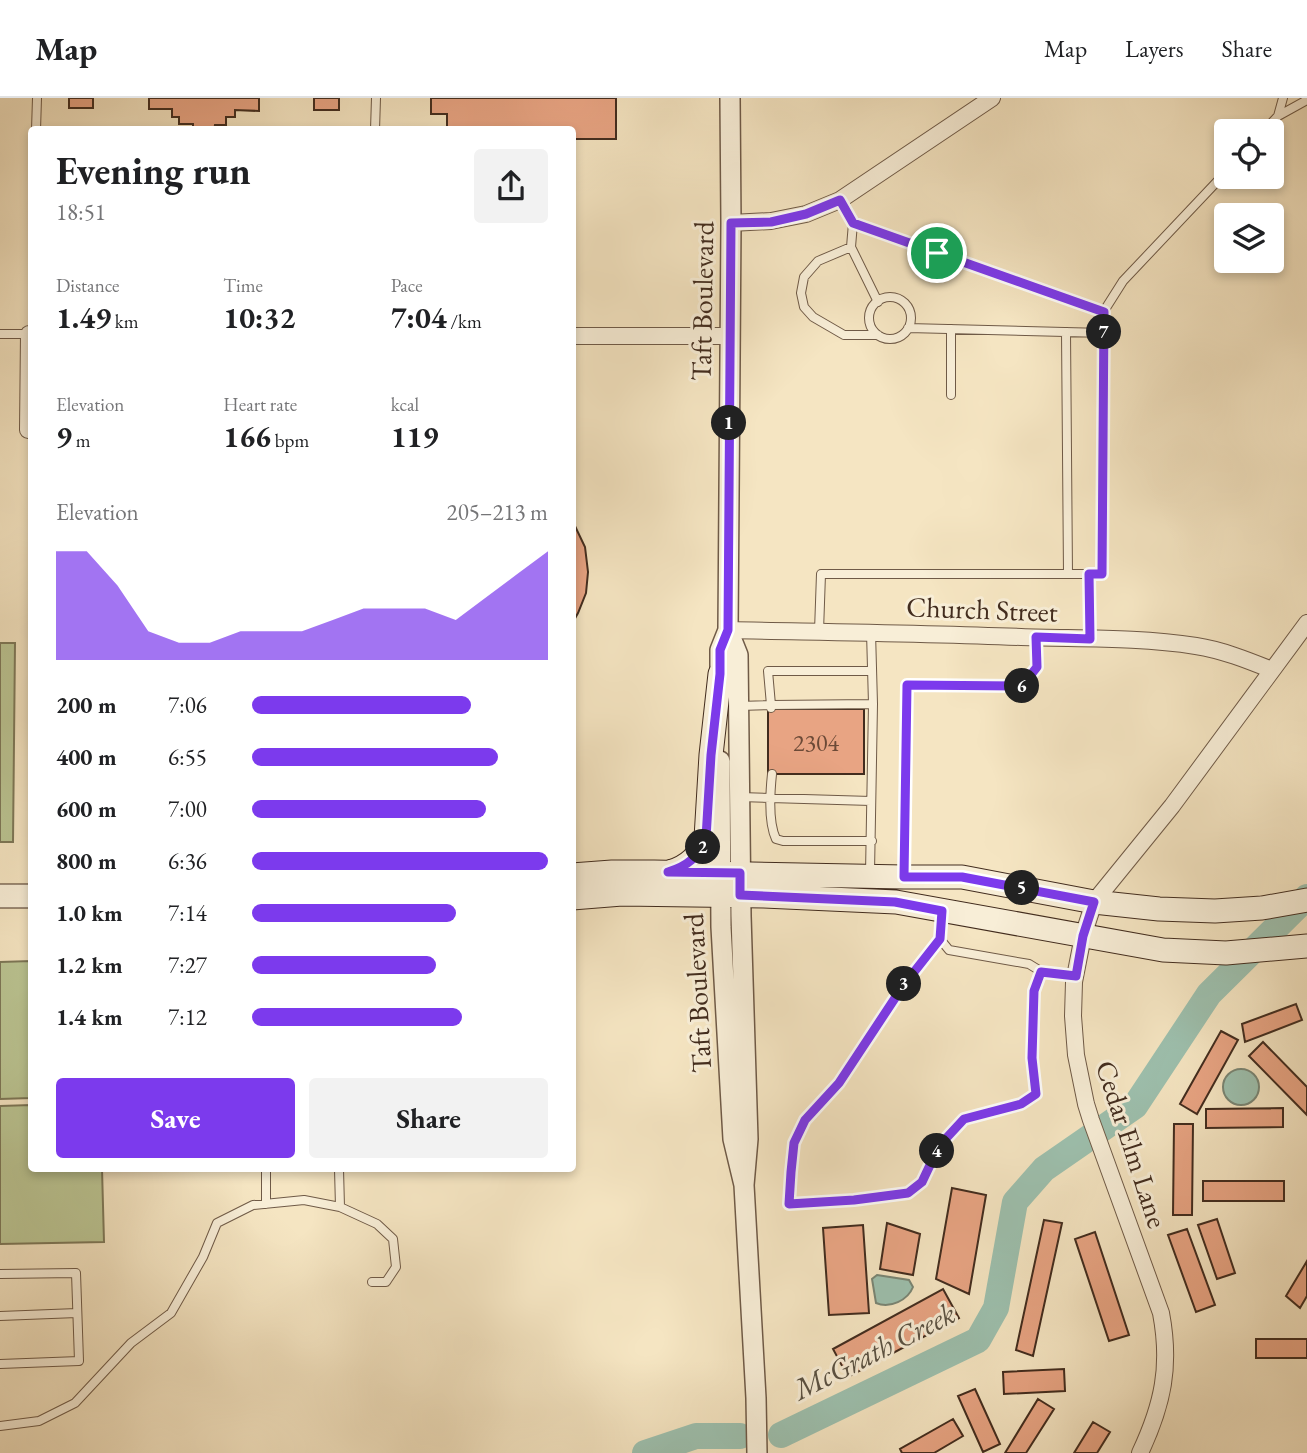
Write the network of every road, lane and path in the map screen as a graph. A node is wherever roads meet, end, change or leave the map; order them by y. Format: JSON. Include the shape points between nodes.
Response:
{"nodes":[{"id":1,"x":37,"y":98,"type":"edge"},
{"id":2,"x":376,"y":98,"type":"edge"},
{"id":3,"x":730,"y":98,"type":"edge"},
{"id":4,"x":992,"y":98,"type":"edge"},
{"id":5,"x":1283,"y":98,"type":"edge"},
{"id":6,"x":1307,"y":100,"type":"edge"},
{"id":7,"x":1278,"y":116,"type":"junction"},
{"id":8,"x":1275,"y":119,"type":"edge"},
{"id":9,"x":36,"y":126,"type":"edge"},
{"id":10,"x":376,"y":126,"type":"edge"},
{"id":11,"x":1214,"y":185,"type":"edge"},
{"id":12,"x":840,"y":200,"type":"junction"},
{"id":13,"x":731,"y":223,"type":"junction"},
{"id":14,"x":853,"y":223,"type":"junction"},
{"id":15,"x":851,"y":247,"type":"junction"},
{"id":16,"x":878,"y":302,"type":"junction"},
{"id":17,"x":1104,"y":312,"type":"junction"},
{"id":18,"x":908,"y":328,"type":"junction"},
{"id":19,"x":951,"y":329,"type":"junction"},
{"id":20,"x":28,"y":330,"type":"edge"},
{"id":21,"x":1066,"y":332,"type":"junction"},
{"id":22,"x":1104,"y":332,"type":"junction"},
{"id":23,"x":0,"y":334,"type":"edge"},
{"id":24,"x":878,"y":335,"type":"junction"},
{"id":25,"x":576,"y":336,"type":"edge"},
{"id":26,"x":729,"y":336,"type":"junction"},
{"id":27,"x":951,"y":395,"type":"dead end"},
{"id":28,"x":1068,"y":574,"type":"junction"},
{"id":29,"x":1089,"y":574,"type":"junction"},
{"id":30,"x":1307,"y":623,"type":"edge"},
{"id":31,"x":728,"y":630,"type":"junction"},
{"id":32,"x":819,"y":631,"type":"junction"},
{"id":33,"x":871,"y":632,"type":"junction"},
{"id":34,"x":1036,"y":637,"type":"junction"},
{"id":35,"x":1090,"y":639,"type":"junction"},
{"id":36,"x":1272,"y":670,"type":"junction"},
{"id":37,"x":872,"y":671,"type":"junction"},
{"id":38,"x":720,"y":674,"type":"junction"},
{"id":39,"x":873,"y":704,"type":"junction"},
{"id":40,"x":739,"y":706,"type":"junction"},
{"id":41,"x":771,"y":707,"type":"junction"},
{"id":42,"x":772,"y":775,"type":"dead end"},
{"id":43,"x":740,"y":797,"type":"junction"},
{"id":44,"x":770,"y":798,"type":"junction"},
{"id":45,"x":871,"y":801,"type":"junction"},
{"id":46,"x":872,"y":841,"type":"junction"},
{"id":47,"x":668,"y":872,"type":"junction"},
{"id":48,"x":576,"y":875,"type":"edge"},
{"id":49,"x":870,"y":876,"type":"junction"},
{"id":50,"x":904,"y":877,"type":"junction"},
{"id":51,"x":731,"y":884,"type":"junction"},
{"id":52,"x":0,"y":896,"type":"edge"},
{"id":53,"x":28,"y":896,"type":"edge"},
{"id":54,"x":576,"y":898,"type":"edge"},
{"id":55,"x":1307,"y":900,"type":"edge"},
{"id":56,"x":1094,"y":902,"type":"junction"},
{"id":57,"x":942,"y":911,"type":"junction"},
{"id":58,"x":1083,"y":936,"type":"junction"},
{"id":59,"x":940,"y":939,"type":"junction"},
{"id":60,"x":1304,"y":946,"type":"edge"},
{"id":61,"x":1041,"y":972,"type":"junction"},
{"id":62,"x":1076,"y":976,"type":"junction"},
{"id":63,"x":266,"y":1172,"type":"edge"},
{"id":64,"x":340,"y":1172,"type":"edge"},
{"id":65,"x":266,"y":1204,"type":"junction"},
{"id":66,"x":340,"y":1207,"type":"junction"},
{"id":67,"x":0,"y":1274,"type":"edge"},
{"id":68,"x":372,"y":1282,"type":"dead end"},
{"id":69,"x":77,"y":1313,"type":"junction"},
{"id":70,"x":0,"y":1316,"type":"edge"},
{"id":71,"x":0,"y":1364,"type":"edge"},
{"id":72,"x":0,"y":1426,"type":"edge"},
{"id":73,"x":757,"y":1453,"type":"edge"},
{"id":74,"x":1140,"y":1453,"type":"edge"}],
"edges":[{"from":1,"to":9,"type":"lane"},
{"from":2,"to":10,"type":"lane"},
{"from":3,"to":13,"type":"street","name":"Taft Boulevard"},
{"from":4,"to":12,"type":"street"},
{"from":5,"to":7,"type":"lane"},
{"from":6,"to":7,"type":"lane"},
{"from":7,"to":8,"type":"lane"},
{"from":11,"to":17,"type":"lane","via":[[1123,281]]},
{"from":12,"to":13,"type":"street","via":[[771,222]]},
{"from":12,"to":14,"type":"lane"},
{"from":13,"to":26,"type":"street","name":"Taft Boulevard"},
{"from":14,"to":15,"type":"lane"},
{"from":14,"to":17,"type":"lane"},
{"from":15,"to":16,"type":"lane"},
{"from":15,"to":24,"type":"lane","via":[[818,261],[804,277],[804,307],[844,335]]},
{"from":16,"to":18,"type":"lane","via":[[890,298],[903,302],[911,314]]},
{"from":16,"to":24,"type":"lane","via":[[869,318]]},
{"from":17,"to":22,"type":"lane"},
{"from":18,"to":19,"type":"lane"},
{"from":18,"to":24,"type":"lane","via":[[897,338]]},
{"from":19,"to":21,"type":"lane"},
{"from":19,"to":27,"type":"lane"},
{"from":20,"to":23,"type":"lane"},
{"from":21,"to":22,"type":"lane"},
{"from":21,"to":28,"type":"lane"},
{"from":22,"to":29,"type":"lane","via":[[1102,574]]},
{"from":25,"to":26,"type":"street"},
{"from":26,"to":31,"type":"street","name":"Taft Boulevard"},
{"from":28,"to":29,"type":"lane"},
{"from":28,"to":32,"type":"lane","via":[[821,574]]},
{"from":29,"to":35,"type":"lane"},
{"from":30,"to":36,"type":"street","name":"Cedar Elm Lane"},
{"from":31,"to":32,"type":"street","name":"Church Street"},
{"from":31,"to":38,"type":"street","name":"Taft Boulevard","via":[[720,650]]},
{"from":31,"to":40,"type":"street","name":"Taft Boulevard","via":[[738,655]]},
{"from":32,"to":33,"type":"street","name":"Church Street"},
{"from":33,"to":34,"type":"street","name":"Church Street"},
{"from":33,"to":37,"type":"lane"},
{"from":34,"to":35,"type":"street","name":"Church Street"},
{"from":34,"to":50,"type":"lane","via":[[1037,667],[1022,686],[907,685]]},
{"from":35,"to":36,"type":"street","name":"Church Street","via":[[1198,646]]},
{"from":36,"to":56,"type":"street","name":"Cedar Elm Lane"},
{"from":37,"to":39,"type":"lane"},
{"from":37,"to":41,"type":"lane","via":[[768,671]]},
{"from":38,"to":47,"type":"main road","via":[[706,838],[693,861]]},
{"from":38,"to":51,"type":"street","name":"Taft Boulevard"},
{"from":39,"to":41,"type":"lane"},
{"from":39,"to":45,"type":"lane"},
{"from":40,"to":41,"type":"lane"},
{"from":40,"to":43,"type":"street","name":"Taft Boulevard"},
{"from":42,"to":44,"type":"lane"},
{"from":43,"to":44,"type":"lane"},
{"from":43,"to":51,"type":"street","name":"Taft Boulevard"},
{"from":44,"to":45,"type":"lane"},
{"from":44,"to":46,"type":"lane","via":[[776,839]]},
{"from":45,"to":46,"type":"lane"},
{"from":46,"to":49,"type":"lane"},
{"from":47,"to":48,"type":"main road"},
{"from":47,"to":51,"type":"main road"},
{"from":49,"to":50,"type":"main road"},
{"from":49,"to":51,"type":"main road"},
{"from":50,"to":56,"type":"main road","via":[[962,877]]},
{"from":51,"to":54,"type":"main road"},
{"from":51,"to":57,"type":"main road"},
{"from":51,"to":73,"type":"street","name":"Taft Boulevard","via":[[721,927],[733,1139],[744,1185]]},
{"from":52,"to":53,"type":"main road"},
{"from":55,"to":56,"type":"main road","via":[[1215,911]]},
{"from":56,"to":58,"type":"street","name":"Cedar Elm Lane"},
{"from":57,"to":58,"type":"main road"},
{"from":57,"to":59,"type":"lane"},
{"from":58,"to":60,"type":"main road","via":[[1163,950],[1226,953]]},
{"from":58,"to":62,"type":"street","name":"Cedar Elm Lane"},
{"from":59,"to":61,"type":"lane","via":[[949,950],[1030,964]]},
{"from":59,"to":61,"type":"lane","via":[[839,1083],[805,1120],[794,1143],[789,1204],[908,1193],[922,1182],[939,1146],[964,1119],[1021,1104],[1036,1094],[1034,991]]},
{"from":61,"to":62,"type":"lane"},
{"from":62,"to":74,"type":"street","name":"Cedar Elm Lane","via":[[1076,1055],[1086,1104],[1164,1330],[1166,1370],[1161,1399]]},
{"from":63,"to":65,"type":"lane"},
{"from":64,"to":66,"type":"lane"},
{"from":65,"to":66,"type":"lane","via":[[304,1200]]},
{"from":65,"to":72,"type":"lane","via":[[253,1205],[217,1223],[171,1313],[131,1343],[75,1403],[39,1421]]},
{"from":66,"to":68,"type":"lane","via":[[377,1224],[393,1239],[396,1267],[386,1282]]},
{"from":67,"to":69,"type":"lane","via":[[76,1273]]},
{"from":69,"to":70,"type":"lane"},
{"from":69,"to":71,"type":"lane","via":[[79,1361]]}]}
